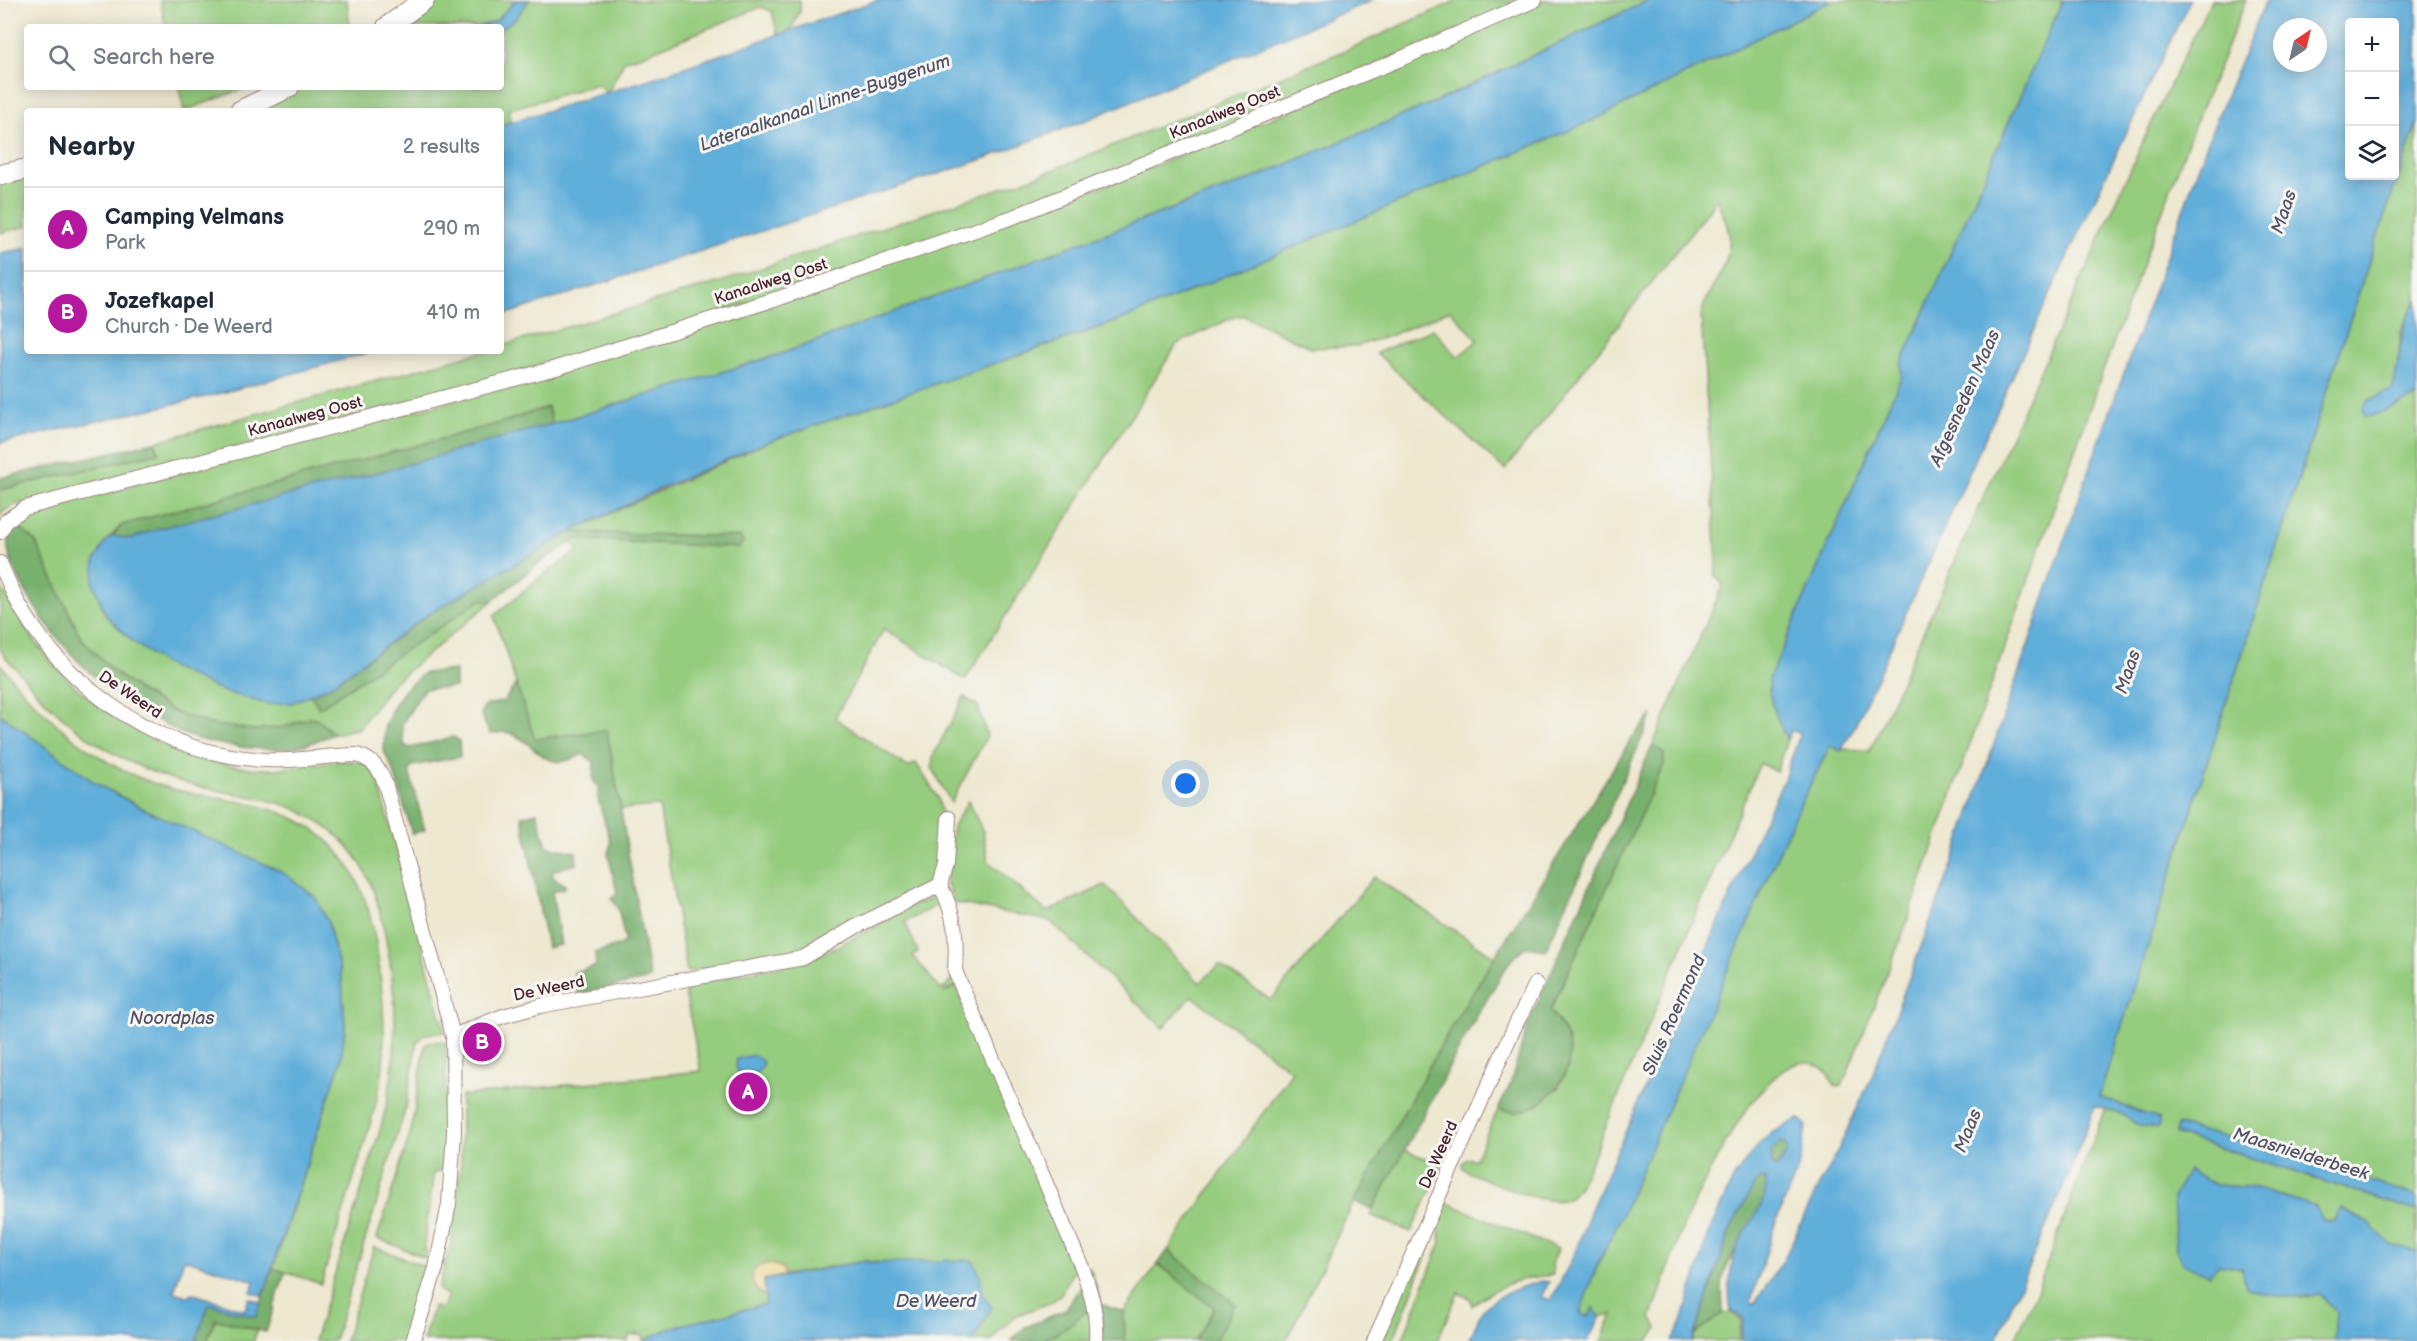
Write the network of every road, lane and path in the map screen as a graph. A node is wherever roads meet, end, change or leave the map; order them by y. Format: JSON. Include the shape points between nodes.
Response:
{"nodes":[{"id":1,"x":423,"y":0,"type":"edge"},
{"id":2,"x":1535,"y":0,"type":"edge"},
{"id":3,"x":391,"y":24,"type":"edge"},
{"id":4,"x":283,"y":90,"type":"edge"},
{"id":5,"x":246,"y":108,"type":"edge"},
{"id":6,"x":24,"y":170,"type":"edge"},
{"id":7,"x":0,"y":175,"type":"edge"},
{"id":8,"x":0,"y":532,"type":"edge"},
{"id":9,"x":0,"y":563,"type":"edge"},
{"id":10,"x":948,"y":818,"type":"dead end"},
{"id":11,"x":940,"y":885,"type":"junction"},
{"id":12,"x":1536,"y":984,"type":"dead end"},
{"id":13,"x":453,"y":1036,"type":"junction"},
{"id":14,"x":413,"y":1341,"type":"edge"},
{"id":15,"x":1096,"y":1341,"type":"edge"},
{"id":16,"x":1374,"y":1341,"type":"edge"}],
"edges":[{"from":1,"to":3,"type":"main road"},
{"from":2,"to":8,"type":"street","name":"Kanaalweg Oost","via":[[1398,60],[979,229],[779,298],[556,368],[24,508],[7,520]]},
{"from":4,"to":5,"type":"main road"},
{"from":6,"to":7,"type":"main road"},
{"from":9,"to":13,"type":"street","name":"De Weerd","via":[[20,607],[66,669],[105,702],[156,734],[209,752],[266,760],[357,755],[380,769]]},
{"from":10,"to":11,"type":"street","via":[[946,865]]},
{"from":11,"to":13,"type":"street","name":"De Weerd","via":[[803,958],[540,1006]]},
{"from":11,"to":15,"type":"street","via":[[951,906],[957,942],[955,971],[1083,1270],[1097,1322]]},
{"from":12,"to":16,"type":"street","name":"De Weerd"},
{"from":13,"to":14,"type":"street","name":"De Weerd","via":[[449,1204],[436,1268]]}]}
